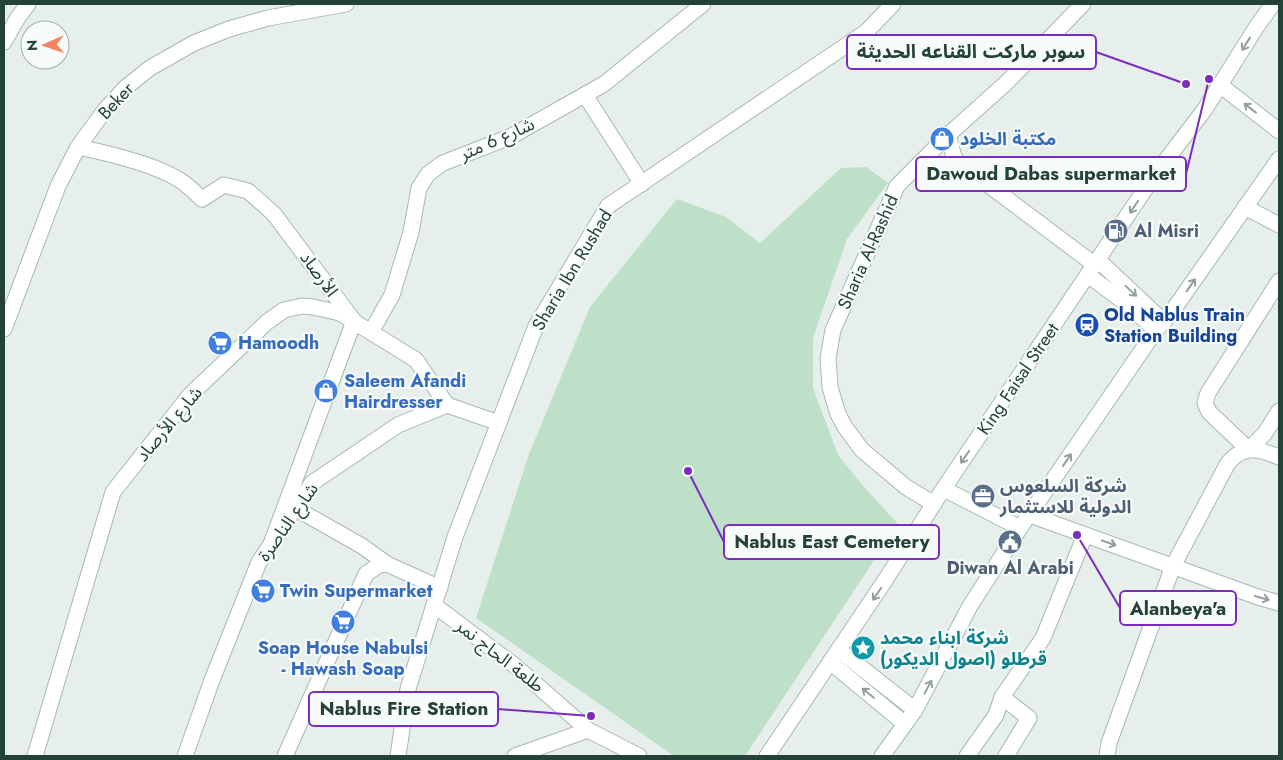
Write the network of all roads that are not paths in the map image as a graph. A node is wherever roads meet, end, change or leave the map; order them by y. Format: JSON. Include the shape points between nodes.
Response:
{"nodes":[{"id":1,"x":28,"y":4,"type":"edge"},
{"id":2,"x":346,"y":4,"type":"edge"},
{"id":3,"x":703,"y":4,"type":"edge"},
{"id":4,"x":893,"y":4,"type":"edge"},
{"id":5,"x":1083,"y":4,"type":"edge"},
{"id":6,"x":1273,"y":4,"type":"edge"},
{"id":7,"x":4,"y":42,"type":"edge"},
{"id":8,"x":1220,"y":85,"type":"junction"},
{"id":9,"x":585,"y":95,"type":"junction"},
{"id":10,"x":1279,"y":131,"type":"edge"},
{"id":11,"x":948,"y":135,"type":"junction"},
{"id":12,"x":78,"y":147,"type":"junction"},
{"id":13,"x":1279,"y":159,"type":"edge"},
{"id":14,"x":642,"y":184,"type":"junction"},
{"id":15,"x":1245,"y":208,"type":"junction"},
{"id":16,"x":1279,"y":225,"type":"edge"},
{"id":17,"x":1094,"y":267,"type":"junction"},
{"id":18,"x":1279,"y":282,"type":"edge"},
{"id":19,"x":354,"y":321,"type":"junction"},
{"id":20,"x":1160,"y":326,"type":"junction"},
{"id":21,"x":4,"y":328,"type":"edge"},
{"id":22,"x":371,"y":332,"type":"junction"},
{"id":23,"x":447,"y":405,"type":"junction"},
{"id":24,"x":1279,"y":411,"type":"edge"},
{"id":25,"x":499,"y":423,"type":"junction"},
{"id":26,"x":1249,"y":450,"type":"junction"},
{"id":27,"x":1279,"y":457,"type":"edge"},
{"id":28,"x":944,"y":489,"type":"junction"},
{"id":29,"x":934,"y":504,"type":"junction"},
{"id":30,"x":295,"y":508,"type":"junction"},
{"id":31,"x":1030,"y":515,"type":"junction"},
{"id":32,"x":1020,"y":528,"type":"junction"},
{"id":33,"x":1085,"y":535,"type":"junction"},
{"id":34,"x":271,"y":544,"type":"junction"},
{"id":35,"x":387,"y":564,"type":"junction"},
{"id":36,"x":1173,"y":566,"type":"junction"},
{"id":37,"x":440,"y":588,"type":"junction"},
{"id":38,"x":1279,"y":603,"type":"edge"},
{"id":39,"x":434,"y":605,"type":"junction"},
{"id":40,"x":834,"y":656,"type":"junction"},
{"id":41,"x":1002,"y":697,"type":"junction"},
{"id":42,"x":915,"y":710,"type":"junction"},
{"id":43,"x":906,"y":724,"type":"junction"},
{"id":44,"x":588,"y":730,"type":"junction"},
{"id":45,"x":36,"y":756,"type":"edge"},
{"id":46,"x":185,"y":756,"type":"edge"},
{"id":47,"x":285,"y":756,"type":"edge"},
{"id":48,"x":398,"y":756,"type":"edge"},
{"id":49,"x":515,"y":756,"type":"edge"},
{"id":50,"x":639,"y":756,"type":"edge"},
{"id":51,"x":767,"y":756,"type":"edge"},
{"id":52,"x":882,"y":756,"type":"edge"},
{"id":53,"x":967,"y":756,"type":"edge"},
{"id":54,"x":1006,"y":756,"type":"edge"},
{"id":55,"x":1107,"y":756,"type":"edge"}],
"edges":[{"from":1,"to":7,"type":"street"},
{"from":2,"to":12,"type":"street","name":"Beker","via":[[229,28],[194,43],[150,68],[125,88]]},
{"from":3,"to":9,"type":"street","name":"شارع 6 متر","via":[[604,84]]},
{"from":4,"to":14,"type":"street","name":"Sharia Ibn Rushad","via":[[866,32]]},
{"from":5,"to":11,"type":"street","name":"Sharia Al-Rashid","via":[[1005,84]]},
{"from":6,"to":8,"type":"street","name":"King Faisal Street","one_way":true},
{"from":10,"to":8,"type":"street","one_way":true},
{"from":8,"to":17,"type":"street","name":"King Faisal Street","one_way":true},
{"from":9,"to":14,"type":"street"},
{"from":9,"to":22,"type":"street","name":"شارع 6 متر","via":[[510,137],[443,163],[428,174],[419,188],[411,232],[392,295]]},
{"from":11,"to":17,"type":"street","via":[[958,162]]},
{"from":11,"to":29,"type":"street","name":"Sharia Al-Rashid","via":[[897,186],[833,330],[828,358],[832,394],[845,427],[862,450],[906,487]]},
{"from":12,"to":19,"type":"street","name":"الأرصاد","via":[[106,153],[178,179],[202,199],[224,185],[248,191],[274,214]]},
{"from":12,"to":21,"type":"street","name":"Beker","via":[[58,186]]},
{"from":13,"to":15,"type":"street"},
{"from":14,"to":25,"type":"street","name":"Sharia Ibn Rushad","via":[[608,206],[536,326]]},
{"from":15,"to":16,"type":"street"},
{"from":20,"to":15,"type":"street","one_way":true},
{"from":17,"to":20,"type":"street"},
{"from":17,"to":28,"type":"street","name":"King Faisal Street","one_way":true},
{"from":18,"to":26,"type":"street","via":[[1206,400],[1211,414]]},
{"from":19,"to":22,"type":"street","name":"شارع الأرصاد"},
{"from":19,"to":34,"type":"street"},
{"from":19,"to":45,"type":"street","name":"شارع الأرصاد","via":[[340,314],[302,306],[276,314],[190,395],[113,492]]},
{"from":31,"to":20,"type":"street","one_way":true},
{"from":22,"to":23,"type":"street","name":"شارع الأرصاد","via":[[416,360]]},
{"from":23,"to":25,"type":"street"},
{"from":23,"to":30,"type":"street","name":"شارع الناصرة","via":[[398,425],[312,483]]},
{"from":24,"to":26,"type":"street","via":[[1266,433]]},
{"from":25,"to":37,"type":"street","name":"Sharia Ibn Rushad","via":[[455,537]]},
{"from":26,"to":27,"type":"street","via":[[1261,450]]},
{"from":26,"to":36,"type":"street","via":[[1228,463]]},
{"from":28,"to":29,"type":"street","name":"King Faisal Street"},
{"from":28,"to":32,"type":"street"},
{"from":29,"to":40,"type":"street","name":"King Faisal Street","one_way":true},
{"from":30,"to":34,"type":"street","name":"شارع الناصرة"},
{"from":30,"to":35,"type":"street"},
{"from":31,"to":32,"type":"street"},
{"from":31,"to":33,"type":"street"},
{"from":42,"to":32,"type":"street","one_way":true,"via":[[970,606]]},
{"from":33,"to":36,"type":"street","one_way":true},
{"from":33,"to":41,"type":"street","via":[[1043,638]]},
{"from":34,"to":46,"type":"street","name":"شارع الناصرة","via":[[259,562]]},
{"from":35,"to":37,"type":"street"},
{"from":35,"to":47,"type":"street","via":[[371,570],[363,579]]},
{"from":36,"to":38,"type":"street","one_way":true},
{"from":36,"to":55,"type":"street"},
{"from":37,"to":39,"type":"street","name":"Sharia Ibn Rushad"},
{"from":39,"to":44,"type":"street","name":"طلعة الحاج نمر","via":[[514,664]]},
{"from":39,"to":48,"type":"street","name":"Sharia Ibn Rushad","via":[[408,689]]},
{"from":40,"to":42,"type":"street"},
{"from":43,"to":40,"type":"street","one_way":true},
{"from":40,"to":51,"type":"street","name":"King Faisal Street"},
{"from":41,"to":53,"type":"street","via":[[996,715]]},
{"from":41,"to":54,"type":"street","via":[[1029,718]]},
{"from":42,"to":43,"type":"street"},
{"from":43,"to":52,"type":"street"},
{"from":44,"to":49,"type":"street"},
{"from":44,"to":50,"type":"street","name":"طلعة الحاج نمر"}]}
